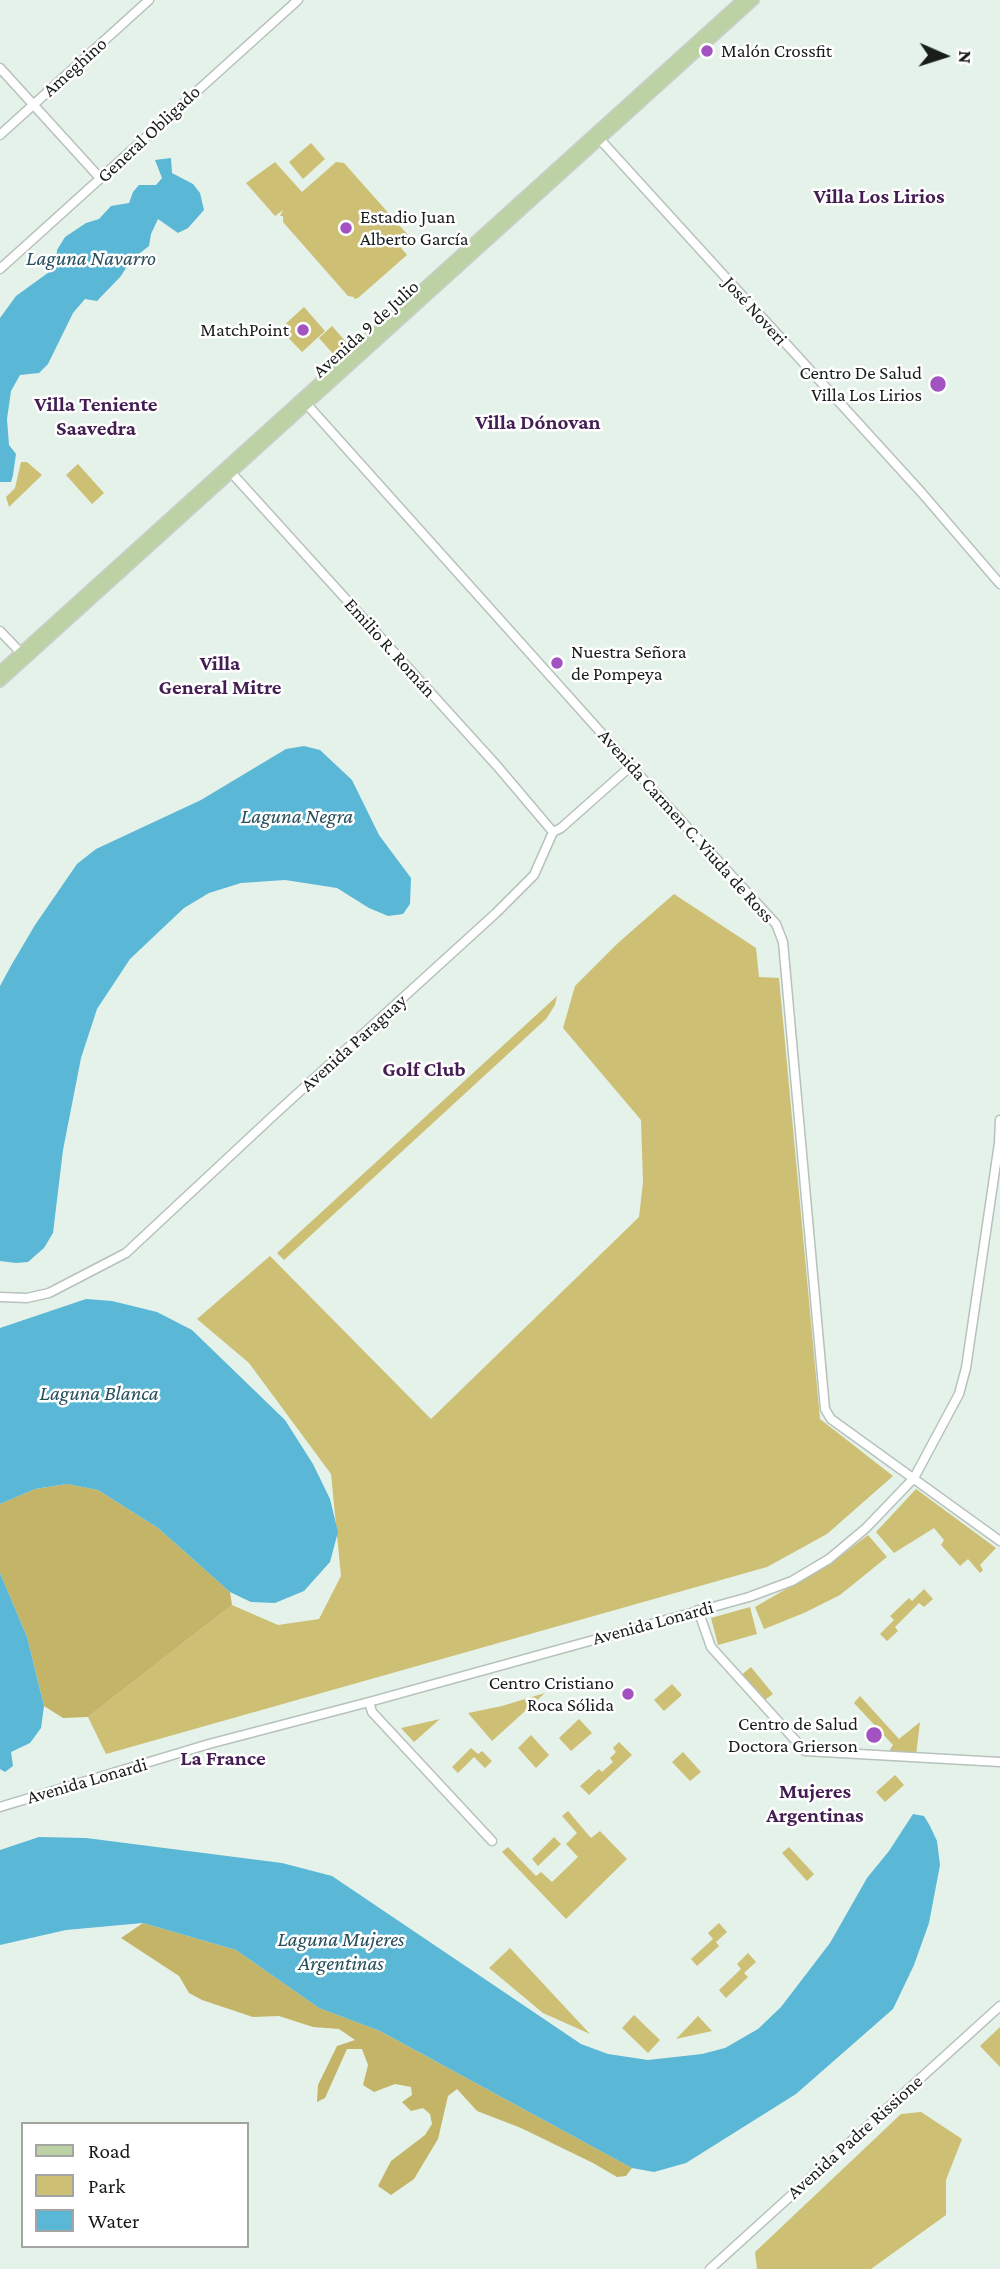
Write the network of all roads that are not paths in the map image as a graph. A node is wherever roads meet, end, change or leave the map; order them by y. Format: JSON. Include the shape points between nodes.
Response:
{"nodes":[{"id":1,"x":149,"y":0,"type":"edge"},
{"id":2,"x":299,"y":0,"type":"edge"},
{"id":3,"x":742,"y":0,"type":"edge"},
{"id":4,"x":754,"y":0,"type":"edge"},
{"id":5,"x":0,"y":68,"type":"edge"},
{"id":6,"x":33,"y":104,"type":"junction"},
{"id":7,"x":0,"y":135,"type":"edge"},
{"id":8,"x":597,"y":136,"type":"junction"},
{"id":9,"x":100,"y":178,"type":"junction"},
{"id":10,"x":0,"y":269,"type":"edge"},
{"id":11,"x":304,"y":401,"type":"junction"},
{"id":12,"x":229,"y":469,"type":"junction"},
{"id":13,"x":1000,"y":584,"type":"edge"},
{"id":14,"x":0,"y":631,"type":"edge"},
{"id":15,"x":23,"y":655,"type":"junction"},
{"id":16,"x":0,"y":671,"type":"edge"},
{"id":17,"x":0,"y":682,"type":"edge"},
{"id":18,"x":631,"y":766,"type":"junction"},
{"id":19,"x":553,"y":832,"type":"junction"},
{"id":20,"x":1000,"y":1121,"type":"edge"},
{"id":21,"x":0,"y":1297,"type":"edge"},
{"id":22,"x":914,"y":1478,"type":"junction"},
{"id":23,"x":1000,"y":1541,"type":"edge"},
{"id":24,"x":698,"y":1610,"type":"junction"},
{"id":25,"x":369,"y":1702,"type":"junction"},
{"id":26,"x":1000,"y":1762,"type":"edge"},
{"id":27,"x":0,"y":1807,"type":"edge"},
{"id":28,"x":492,"y":1842,"type":"dead end"},
{"id":29,"x":1000,"y":2006,"type":"edge"},
{"id":30,"x":710,"y":2269,"type":"edge"}],
"edges":[{"from":1,"to":6,"type":"street","name":"Ameghino"},
{"from":2,"to":9,"type":"street","name":"General Obligado"},
{"from":3,"to":8,"type":"main road","name":"Avenida 9 de Julio"},
{"from":4,"to":8,"type":"main road","name":"Avenida 9 de Julio"},
{"from":5,"to":6,"type":"street"},
{"from":6,"to":7,"type":"street","name":"Ameghino"},
{"from":6,"to":9,"type":"street"},
{"from":8,"to":11,"type":"main road","name":"Avenida 9 de Julio"},
{"from":8,"to":13,"type":"street","name":"José Noveri"},
{"from":9,"to":10,"type":"street","name":"General Obligado"},
{"from":11,"to":12,"type":"main road","name":"Avenida 9 de Julio"},
{"from":11,"to":18,"type":"street","name":"Avenida Carmen C. Viuda de Ross"},
{"from":12,"to":15,"type":"main road","name":"Avenida 9 de Julio"},
{"from":12,"to":19,"type":"street","name":"Emilio R. Román"},
{"from":14,"to":15,"type":"street"},
{"from":15,"to":16,"type":"main road","name":"Avenida 9 de Julio"},
{"from":15,"to":17,"type":"main road","name":"Avenida 9 de Julio"},
{"from":18,"to":19,"type":"street","name":"Avenida Paraguay"},
{"from":18,"to":22,"type":"street","name":"Avenida Carmen C. Viuda de Ross","via":[[781,931],[825,1409],[831,1419]]},
{"from":19,"to":21,"type":"street","name":"Avenida Paraguay","via":[[534,875],[496,913],[142,1240],[116,1260],[50,1293]]},
{"from":20,"to":22,"type":"street","name":"Avenida Lonardi","via":[[966,1368],[954,1405]]},
{"from":22,"to":23,"type":"street","name":"Avenida Carmen C. Viuda de Ross"},
{"from":22,"to":24,"type":"street","name":"Avenida Lonardi","via":[[853,1540],[815,1568],[774,1589]]},
{"from":24,"to":25,"type":"street","name":"Avenida Lonardi"},
{"from":24,"to":26,"type":"street","via":[[711,1647],[804,1751]]},
{"from":25,"to":27,"type":"street","name":"Avenida Lonardi"},
{"from":25,"to":28,"type":"street","via":[[372,1712]]},
{"from":29,"to":30,"type":"street","name":"Avenida Padre Rissione"}]}
